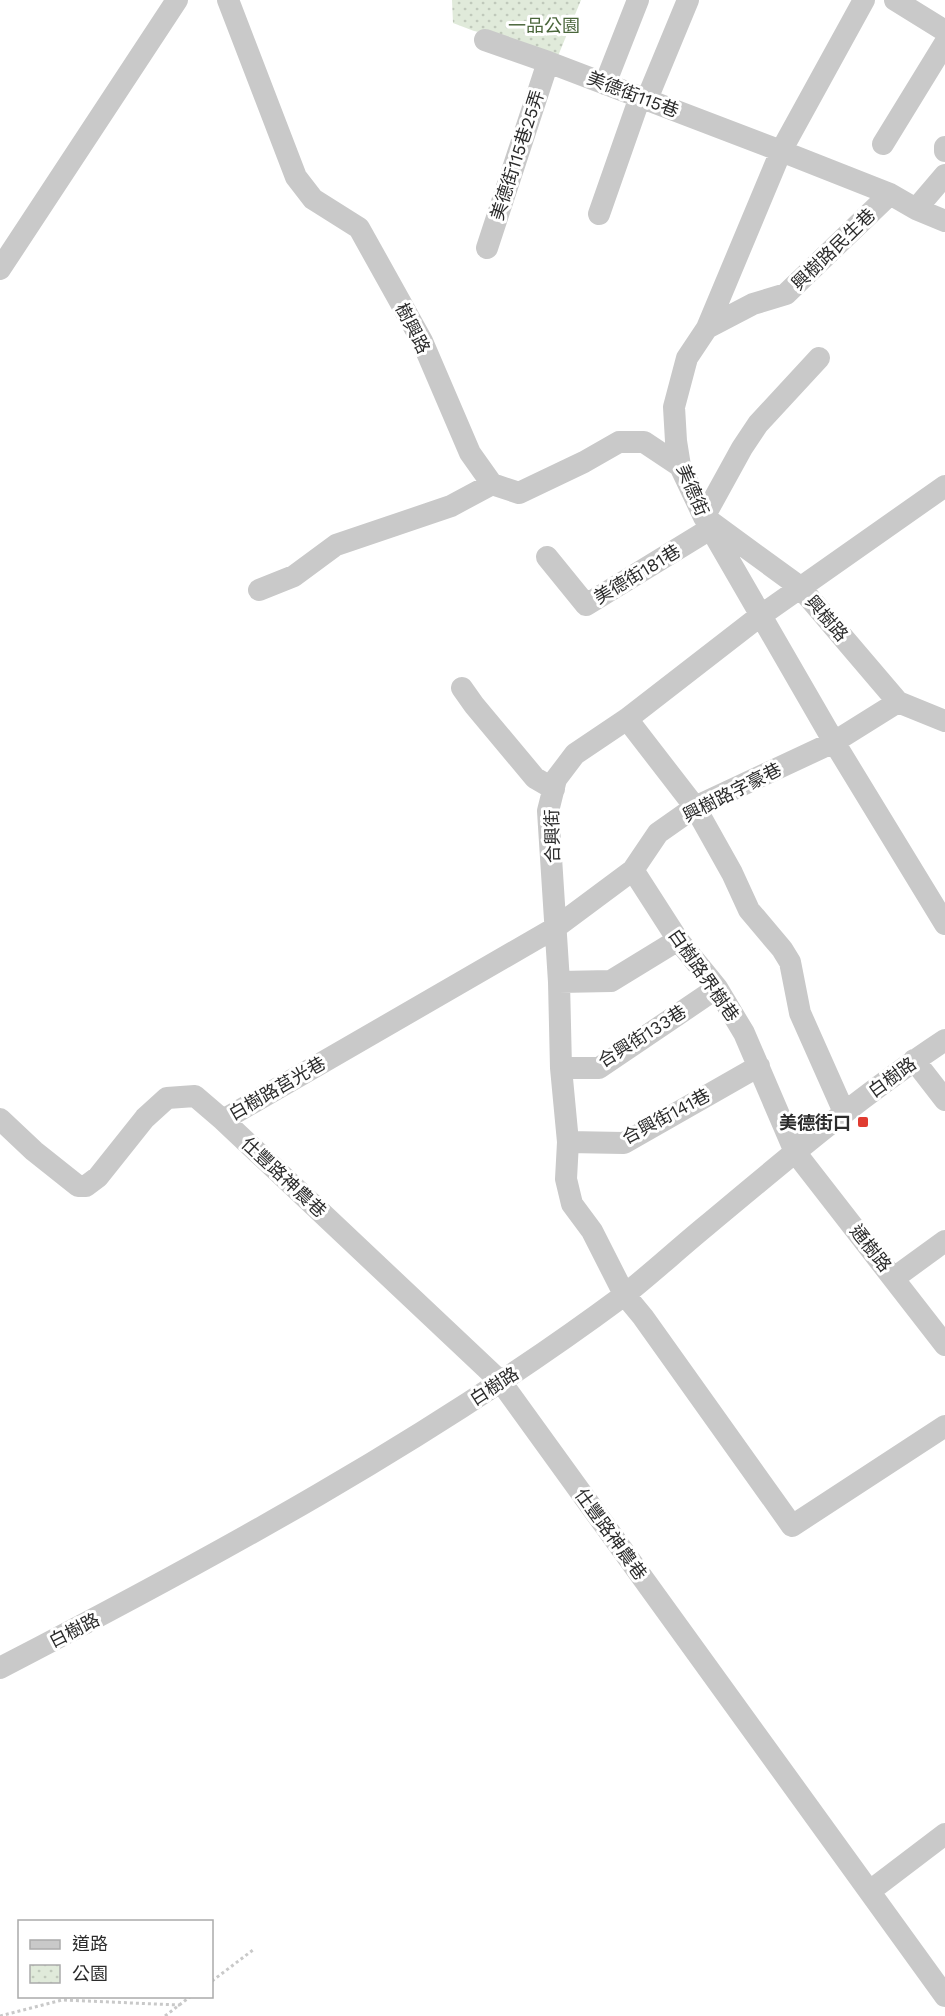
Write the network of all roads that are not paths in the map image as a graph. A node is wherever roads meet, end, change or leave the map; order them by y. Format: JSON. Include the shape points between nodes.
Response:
{"nodes":[{"id":1,"x":177,"y":0,"type":"edge"},
{"id":2,"x":228,"y":0,"type":"edge"},
{"id":3,"x":638,"y":0,"type":"edge"},
{"id":4,"x":688,"y":0,"type":"edge"},
{"id":5,"x":864,"y":0,"type":"edge"},
{"id":6,"x":895,"y":0,"type":"edge"},
{"id":7,"x":945,"y":31,"type":"edge"},
{"id":8,"x":484,"y":40,"type":"dead end"},
{"id":9,"x":945,"y":43,"type":"edge"},
{"id":10,"x":548,"y":62,"type":"junction"},
{"id":11,"x":605,"y":84,"type":"junction"},
{"id":12,"x":644,"y":98,"type":"junction"},
{"id":13,"x":883,"y":144,"type":"dead end"},
{"id":14,"x":781,"y":151,"type":"junction"},
{"id":15,"x":945,"y":175,"type":"edge"},
{"id":16,"x":890,"y":194,"type":"junction"},
{"id":17,"x":916,"y":209,"type":"junction"},
{"id":18,"x":599,"y":214,"type":"dead end"},
{"id":19,"x":945,"y":221,"type":"edge"},
{"id":20,"x":487,"y":248,"type":"dead end"},
{"id":21,"x":0,"y":269,"type":"edge"},
{"id":22,"x":707,"y":328,"type":"junction"},
{"id":23,"x":819,"y":358,"type":"dead end"},
{"id":24,"x":680,"y":466,"type":"junction"},
{"id":25,"x":492,"y":484,"type":"junction"},
{"id":26,"x":945,"y":486,"type":"edge"},
{"id":27,"x":707,"y":523,"type":"junction"},
{"id":28,"x":547,"y":556,"type":"dead end"},
{"id":29,"x":801,"y":588,"type":"junction"},
{"id":30,"x":259,"y":590,"type":"dead end"},
{"id":31,"x":760,"y":616,"type":"junction"},
{"id":32,"x":462,"y":688,"type":"dead end"},
{"id":33,"x":898,"y":702,"type":"junction"},
{"id":34,"x":627,"y":718,"type":"junction"},
{"id":35,"x":945,"y":722,"type":"edge"},
{"id":36,"x":834,"y":742,"type":"junction"},
{"id":37,"x":554,"y":789,"type":"junction"},
{"id":38,"x":696,"y":807,"type":"junction"},
{"id":39,"x":633,"y":870,"type":"junction"},
{"id":40,"x":945,"y":924,"type":"edge"},
{"id":41,"x":555,"y":928,"type":"junction"},
{"id":42,"x":678,"y":940,"type":"junction"},
{"id":43,"x":560,"y":982,"type":"junction"},
{"id":44,"x":717,"y":988,"type":"junction"},
{"id":45,"x":945,"y":1040,"type":"edge"},
{"id":46,"x":914,"y":1060,"type":"junction"},
{"id":47,"x":759,"y":1065,"type":"junction"},
{"id":48,"x":561,"y":1068,"type":"junction"},
{"id":49,"x":945,"y":1101,"type":"edge"},
{"id":50,"x":844,"y":1112,"type":"junction"},
{"id":51,"x":0,"y":1119,"type":"edge"},
{"id":52,"x":223,"y":1120,"type":"junction"},
{"id":53,"x":568,"y":1142,"type":"junction"},
{"id":54,"x":795,"y":1152,"type":"junction"},
{"id":55,"x":945,"y":1241,"type":"edge"},
{"id":56,"x":894,"y":1278,"type":"junction"},
{"id":57,"x":624,"y":1294,"type":"junction"},
{"id":58,"x":945,"y":1345,"type":"edge"},
{"id":59,"x":501,"y":1382,"type":"junction"},
{"id":60,"x":945,"y":1426,"type":"edge"},
{"id":61,"x":0,"y":1668,"type":"edge"},
{"id":62,"x":945,"y":1834,"type":"edge"},
{"id":63,"x":870,"y":1891,"type":"junction"},
{"id":64,"x":945,"y":1996,"type":"edge"}],
"edges":[{"from":1,"to":21,"type":"street"},
{"from":2,"to":25,"type":"street","name":"樹興路","via":[[296,177],[313,199],[359,228],[422,341],[470,453]]},
{"from":3,"to":11,"type":"street"},
{"from":4,"to":12,"type":"street"},
{"from":5,"to":14,"type":"street","name":"美德街"},
{"from":6,"to":7,"type":"street"},
{"from":8,"to":10,"type":"street","name":"美德街115巷"},
{"from":9,"to":13,"type":"street"},
{"from":10,"to":11,"type":"street","name":"美德街115巷"},
{"from":10,"to":20,"type":"street","name":"美德街115巷25弄"},
{"from":11,"to":12,"type":"street","name":"美德街115巷"},
{"from":12,"to":14,"type":"street","name":"美德街115巷"},
{"from":12,"to":18,"type":"street"},
{"from":14,"to":16,"type":"street","name":"美德街115巷"},
{"from":14,"to":22,"type":"street","name":"美德街"},
{"from":15,"to":17,"type":"street"},
{"from":16,"to":17,"type":"street","name":"美德街115巷"},
{"from":16,"to":22,"type":"street","name":"興樹路民生巷","via":[[786,294],[753,304]]},
{"from":17,"to":19,"type":"street","name":"美德街115巷"},
{"from":22,"to":24,"type":"street","name":"美德街","via":[[687,358],[674,407]]},
{"from":23,"to":27,"type":"street","via":[[758,424],[742,448]]},
{"from":24,"to":25,"type":"street","via":[[644,442],[619,442],[519,493]]},
{"from":24,"to":27,"type":"street","name":"美德街"},
{"from":25,"to":30,"type":"street","via":[[451,506],[336,545],[294,576]]},
{"from":26,"to":29,"type":"street","name":"合興街"},
{"from":27,"to":28,"type":"street","name":"美德街181巷","via":[[586,605]]},
{"from":27,"to":29,"type":"street","name":"興樹路"},
{"from":27,"to":31,"type":"street","name":"美德街"},
{"from":29,"to":31,"type":"street","name":"合興街"},
{"from":29,"to":33,"type":"street","name":"興樹路"},
{"from":31,"to":34,"type":"street","name":"合興街"},
{"from":31,"to":36,"type":"street","name":"美德街"},
{"from":32,"to":37,"type":"street","via":[[535,778]]},
{"from":33,"to":35,"type":"street","name":"興樹路"},
{"from":33,"to":36,"type":"street","name":"興樹路字豪巷"},
{"from":34,"to":37,"type":"street","name":"合興街","via":[[575,754],[556,779]]},
{"from":34,"to":38,"type":"street"},
{"from":36,"to":38,"type":"street","name":"興樹路字豪巷"},
{"from":36,"to":40,"type":"street","name":"美德街"},
{"from":37,"to":41,"type":"street","name":"合興街","via":[[549,811]]},
{"from":38,"to":39,"type":"street","name":"興樹路字豪巷","via":[[658,833]]},
{"from":38,"to":50,"type":"street","via":[[749,910],[790,962],[800,1013]]},
{"from":39,"to":41,"type":"street","name":"興樹路字豪巷"},
{"from":39,"to":42,"type":"street","name":"白樹路界樹巷"},
{"from":41,"to":43,"type":"street","name":"合興街"},
{"from":41,"to":52,"type":"street","name":"白樹路莒光巷"},
{"from":42,"to":43,"type":"street","via":[[612,981]]},
{"from":42,"to":44,"type":"street","name":"白樹路界樹巷"},
{"from":43,"to":48,"type":"street","name":"合興街"},
{"from":44,"to":47,"type":"street","name":"白樹路界樹巷"},
{"from":44,"to":48,"type":"street","name":"合興街133巷","via":[[599,1068]]},
{"from":45,"to":46,"type":"street","name":"白樹路"},
{"from":46,"to":49,"type":"street"},
{"from":46,"to":50,"type":"street","name":"白樹路"},
{"from":47,"to":53,"type":"street","name":"合興街141巷","via":[[624,1143]]},
{"from":47,"to":54,"type":"street","name":"白樹路界樹巷"},
{"from":48,"to":53,"type":"street","name":"合興街"},
{"from":50,"to":54,"type":"street","name":"白樹路"},
{"from":51,"to":52,"type":"street","name":"白樹路莒光巷","via":[[78,1186],[86,1186],[98,1177],[145,1118],[167,1098],[195,1096]]},
{"from":52,"to":59,"type":"street","name":"仕豐路神農巷"},
{"from":53,"to":57,"type":"street","name":"合興街","via":[[566,1179],[572,1204],[592,1231]]},
{"from":54,"to":56,"type":"street","name":"通樹路"},
{"from":54,"to":57,"type":"street","name":"白樹路"},
{"from":55,"to":56,"type":"street"},
{"from":56,"to":58,"type":"street","name":"通樹路"},
{"from":57,"to":59,"type":"street","name":"白樹路"},
{"from":57,"to":60,"type":"street","name":"合興街","via":[[792,1526]]},
{"from":59,"to":61,"type":"street","name":"白樹路","via":[[373,1463],[125,1603]]},
{"from":59,"to":63,"type":"street","name":"仕豐路神農巷"},
{"from":62,"to":63,"type":"street"},
{"from":63,"to":64,"type":"street","name":"仕豐路神農巷"}]}
